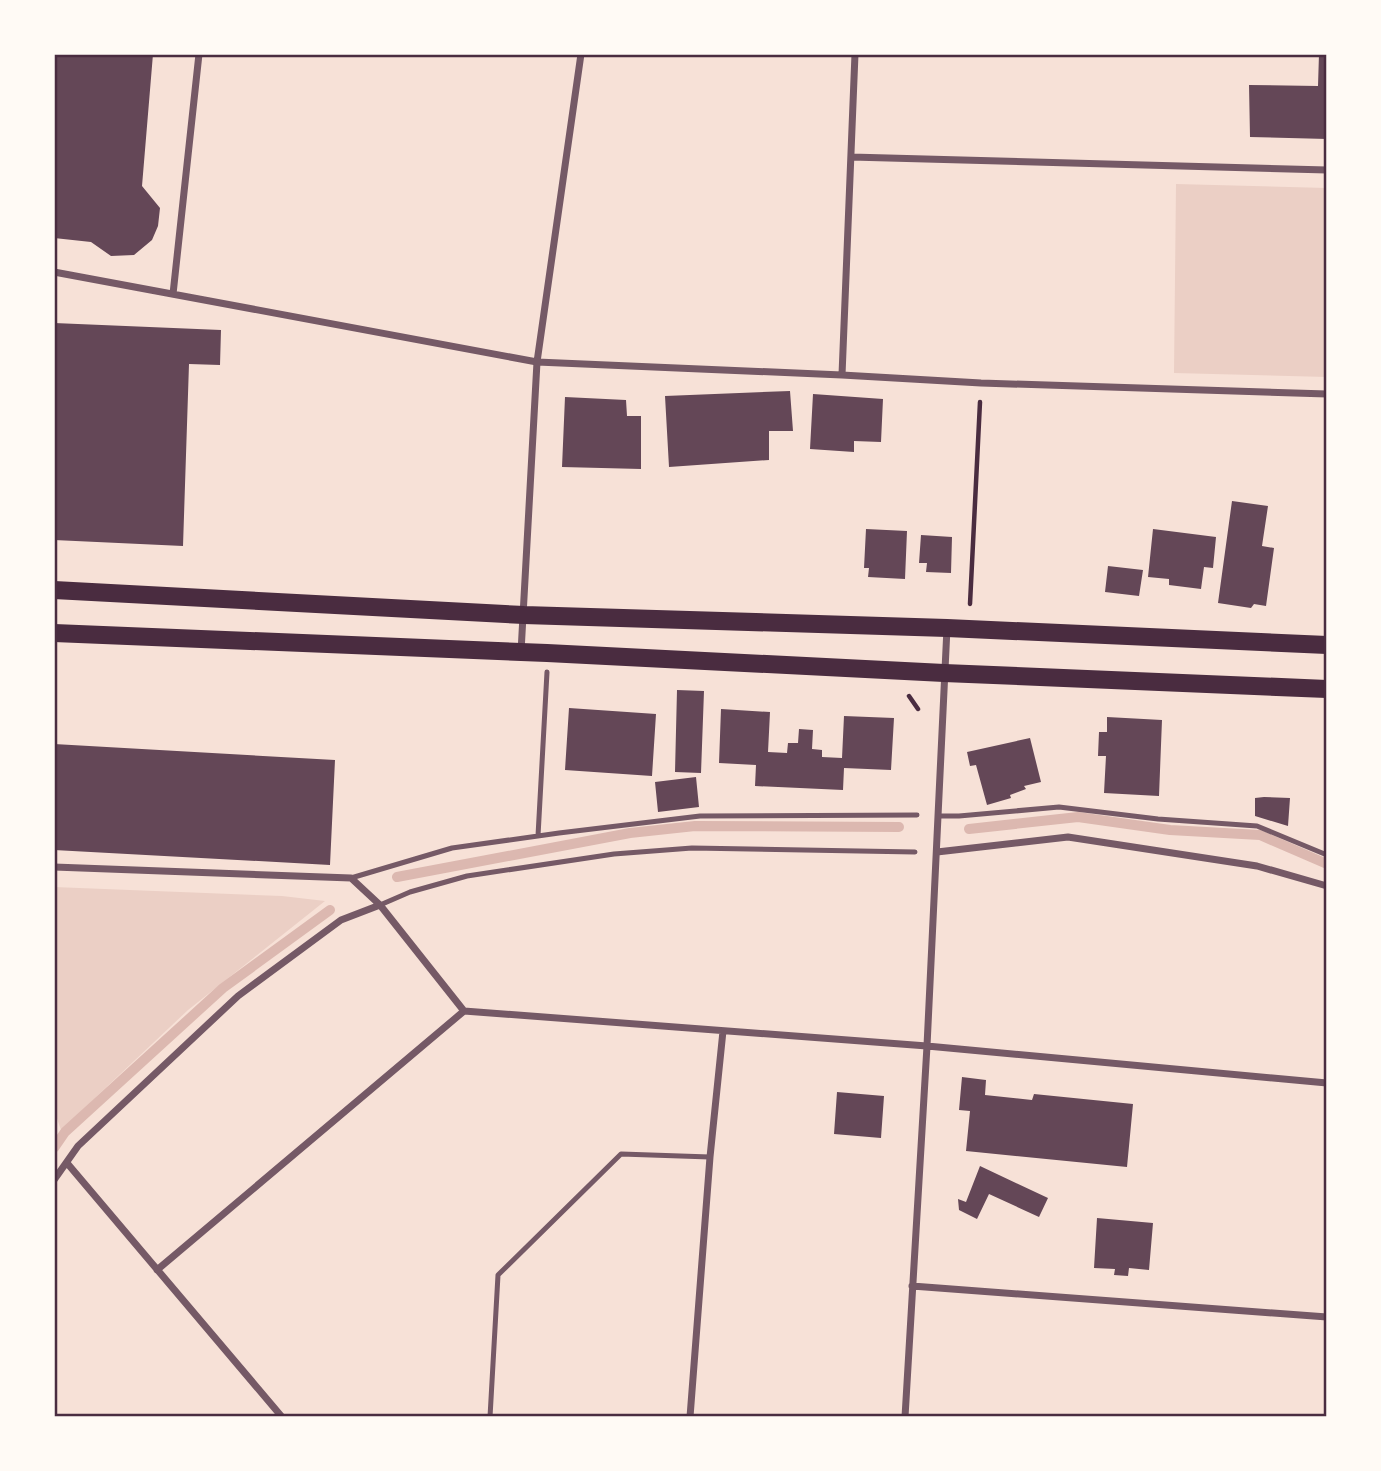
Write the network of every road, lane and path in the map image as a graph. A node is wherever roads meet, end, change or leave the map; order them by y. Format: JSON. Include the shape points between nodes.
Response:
{"nodes":[{"id":1,"x":199,"y":54,"type":"edge"},
{"id":2,"x":581,"y":54,"type":"edge"},
{"id":3,"x":855,"y":54,"type":"edge"},
{"id":4,"x":851,"y":157,"type":"junction"},
{"id":5,"x":1327,"y":170,"type":"edge"},
{"id":6,"x":54,"y":272,"type":"edge"},
{"id":7,"x":173,"y":294,"type":"junction"},
{"id":8,"x":537,"y":362,"type":"junction"},
{"id":9,"x":842,"y":375,"type":"junction"},
{"id":10,"x":981,"y":383,"type":"junction"},
{"id":11,"x":1327,"y":394,"type":"edge"},
{"id":12,"x":54,"y":590,"type":"edge"},
{"id":13,"x":970,"y":604,"type":"dead end"},
{"id":14,"x":524,"y":615,"type":"junction"},
{"id":15,"x":947,"y":628,"type":"junction"},
{"id":16,"x":54,"y":633,"type":"edge"},
{"id":17,"x":1327,"y":645,"type":"edge"},
{"id":18,"x":521,"y":652,"type":"junction"},
{"id":19,"x":547,"y":673,"type":"dead end"},
{"id":20,"x":944,"y":673,"type":"junction"},
{"id":21,"x":1327,"y":689,"type":"edge"},
{"id":22,"x":917,"y":815,"type":"dead end"},
{"id":23,"x":939,"y":816,"type":"junction"},
{"id":24,"x":538,"y":836,"type":"junction"},
{"id":25,"x":915,"y":852,"type":"dead end"},
{"id":26,"x":937,"y":852,"type":"junction"},
{"id":27,"x":1327,"y":855,"type":"edge"},
{"id":28,"x":54,"y":867,"type":"edge"},
{"id":29,"x":352,"y":878,"type":"junction"},
{"id":30,"x":1327,"y":886,"type":"edge"},
{"id":31,"x":380,"y":905,"type":"junction"},
{"id":32,"x":464,"y":1011,"type":"junction"},
{"id":33,"x":723,"y":1031,"type":"junction"},
{"id":34,"x":927,"y":1046,"type":"junction"},
{"id":35,"x":1327,"y":1083,"type":"edge"},
{"id":36,"x":710,"y":1157,"type":"junction"},
{"id":37,"x":67,"y":1163,"type":"junction"},
{"id":38,"x":54,"y":1180,"type":"edge"},
{"id":39,"x":157,"y":1270,"type":"junction"},
{"id":40,"x":912,"y":1286,"type":"junction"},
{"id":41,"x":1327,"y":1317,"type":"edge"},
{"id":42,"x":282,"y":1417,"type":"edge"},
{"id":43,"x":489,"y":1417,"type":"edge"},
{"id":44,"x":690,"y":1417,"type":"edge"},
{"id":45,"x":905,"y":1417,"type":"edge"}],
"edges":[{"from":1,"to":7,"type":"street"},
{"from":2,"to":8,"type":"street"},
{"from":3,"to":4,"type":"street"},
{"from":4,"to":5,"type":"street"},
{"from":4,"to":9,"type":"street"},
{"from":6,"to":7,"type":"street"},
{"from":7,"to":8,"type":"street"},
{"from":8,"to":9,"type":"street"},
{"from":8,"to":14,"type":"street"},
{"from":9,"to":10,"type":"street"},
{"from":10,"to":11,"type":"street"},
{"from":10,"to":13,"type":"path"},
{"from":12,"to":14,"type":"main road"},
{"from":14,"to":15,"type":"main road"},
{"from":14,"to":18,"type":"street"},
{"from":15,"to":17,"type":"main road"},
{"from":15,"to":20,"type":"street"},
{"from":16,"to":18,"type":"main road"},
{"from":18,"to":20,"type":"main road"},
{"from":19,"to":24,"type":"lane"},
{"from":20,"to":21,"type":"main road"},
{"from":20,"to":23,"type":"street"},
{"from":22,"to":24,"type":"lane","via":[[700,816]]},
{"from":23,"to":26,"type":"street"},
{"from":23,"to":27,"type":"lane","via":[[1059,807],[1257,826]]},
{"from":24,"to":29,"type":"lane","via":[[452,848]]},
{"from":25,"to":31,"type":"lane","via":[[692,849],[614,854],[467,876]]},
{"from":26,"to":30,"type":"street","via":[[1068,837],[1256,866]]},
{"from":26,"to":34,"type":"street"},
{"from":28,"to":29,"type":"street"},
{"from":29,"to":31,"type":"street"},
{"from":31,"to":32,"type":"street"},
{"from":31,"to":37,"type":"street","via":[[341,920],[238,996],[78,1146]]},
{"from":32,"to":33,"type":"street"},
{"from":32,"to":39,"type":"street"},
{"from":33,"to":34,"type":"street"},
{"from":33,"to":36,"type":"street"},
{"from":34,"to":35,"type":"street"},
{"from":34,"to":40,"type":"street"},
{"from":36,"to":43,"type":"lane","via":[[621,1154],[498,1275]]},
{"from":36,"to":44,"type":"street"},
{"from":37,"to":38,"type":"street"},
{"from":37,"to":39,"type":"street"},
{"from":39,"to":42,"type":"street"},
{"from":40,"to":41,"type":"street"},
{"from":40,"to":45,"type":"street"}]}
